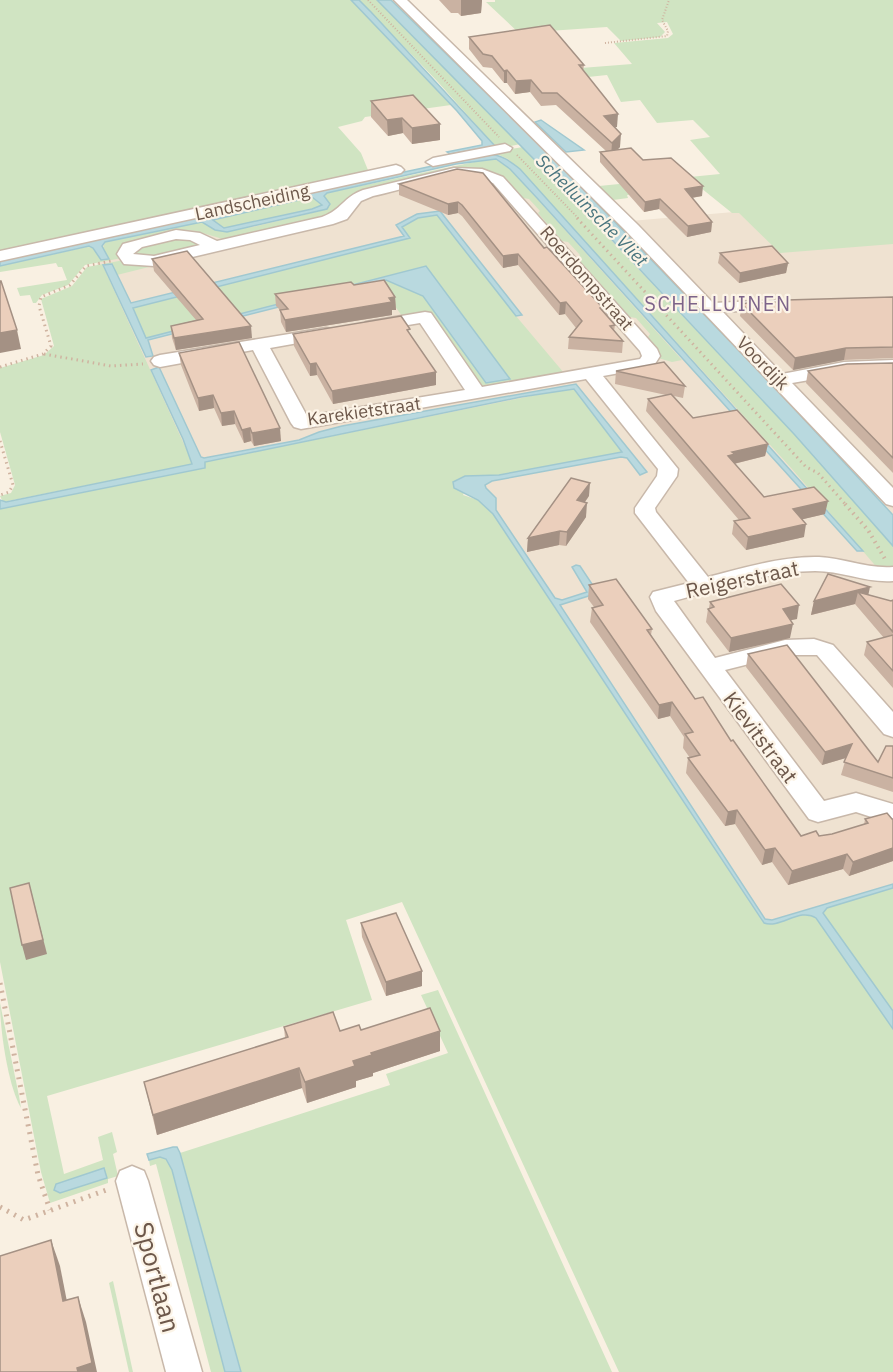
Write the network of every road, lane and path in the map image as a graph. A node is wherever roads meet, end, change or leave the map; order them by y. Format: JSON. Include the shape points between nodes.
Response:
{"nodes":[{"id":1,"x":368,"y":0,"type":"edge"},
{"id":2,"x":400,"y":0,"type":"edge"},
{"id":3,"x":669,"y":0,"type":"edge"},
{"id":4,"x":604,"y":43,"type":"dead end"},
{"id":5,"x":505,"y":148,"type":"junction"},
{"id":6,"x":0,"y":256,"type":"edge"},
{"id":7,"x":129,"y":258,"type":"joint"},
{"id":8,"x":788,"y":303,"type":"edge"},
{"id":9,"x":710,"y":309,"type":"junction"},
{"id":10,"x":259,"y":344,"type":"junction"},
{"id":11,"x":43,"y":354,"type":"junction"},
{"id":12,"x":160,"y":361,"type":"joint"},
{"id":13,"x":893,"y":366,"type":"edge"},
{"id":14,"x":0,"y":367,"type":"edge"},
{"id":15,"x":591,"y":373,"type":"junction"},
{"id":16,"x":780,"y":380,"type":"junction"},
{"id":17,"x":477,"y":394,"type":"junction"},
{"id":18,"x":0,"y":441,"type":"edge"},
{"id":19,"x":0,"y":495,"type":"edge"},
{"id":20,"x":893,"y":500,"type":"edge"},
{"id":21,"x":890,"y":568,"type":"edge"},
{"id":22,"x":703,"y":586,"type":"junction"},
{"id":23,"x":661,"y":597,"type":"joint"},
{"id":24,"x":709,"y":667,"type":"junction"},
{"id":25,"x":893,"y":728,"type":"edge"},
{"id":26,"x":893,"y":814,"type":"edge"},
{"id":27,"x":0,"y":983,"type":"edge"},
{"id":28,"x":132,"y":1181,"type":"joint"},
{"id":29,"x":0,"y":1207,"type":"edge"},
{"id":30,"x":50,"y":1210,"type":"junction"},
{"id":31,"x":184,"y":1372,"type":"edge"}],
"edges":[{"from":1,"to":5,"type":"path","via":[[466,100],[504,142]]},
{"from":2,"to":9,"type":"street","name":"Voordijk","via":[[555,150]]},
{"from":3,"to":4,"type":"path","via":[[662,20],[667,36]]},
{"from":5,"to":6,"type":"street","name":"Landscheiding"},
{"from":5,"to":21,"type":"path","via":[[531,167],[806,467],[818,473],[868,530]]},
{"from":7,"to":11,"type":"path","via":[[86,266],[70,285],[39,299],[52,343]]},
{"from":7,"to":15,"type":"street","name":"Roerdompstraat","via":[[136,262],[154,261],[336,218],[355,198],[368,193],[454,173],[489,176],[505,186],[651,356],[646,363]]},
{"from":8,"to":9,"type":"street"},
{"from":9,"to":16,"type":"street","name":"Voordijk"},
{"from":10,"to":12,"type":"street"},
{"from":10,"to":17,"type":"street","via":[[425,317]]},
{"from":10,"to":17,"type":"street","name":"Karekietstraat","via":[[301,423]]},
{"from":11,"to":12,"type":"path","via":[[116,367]]},
{"from":11,"to":14,"type":"path"},
{"from":13,"to":16,"type":"street","via":[[844,368]]},
{"from":15,"to":17,"type":"street","name":"Karekietstraat"},
{"from":15,"to":22,"type":"street","via":[[668,469],[645,508],[646,513]]},
{"from":16,"to":20,"type":"street","name":"Voordijk"},
{"from":18,"to":19,"type":"path","via":[[13,485],[9,492]]},
{"from":21,"to":22,"type":"street","name":"Reigerstraat","via":[[878,577],[813,563]]},
{"from":22,"to":23,"type":"street","name":"Reigerstraat"},
{"from":23,"to":24,"type":"street","name":"Kievitstraat"},
{"from":24,"to":25,"type":"street","via":[[798,645],[818,646]]},
{"from":24,"to":26,"type":"street","name":"Kievitstraat","via":[[818,812],[856,802]]},
{"from":27,"to":30,"type":"path","via":[[38,1174]]},
{"from":28,"to":30,"type":"path"},
{"from":28,"to":31,"type":"street","name":"Sportlaan"},
{"from":29,"to":30,"type":"path","via":[[24,1220]]}]}
